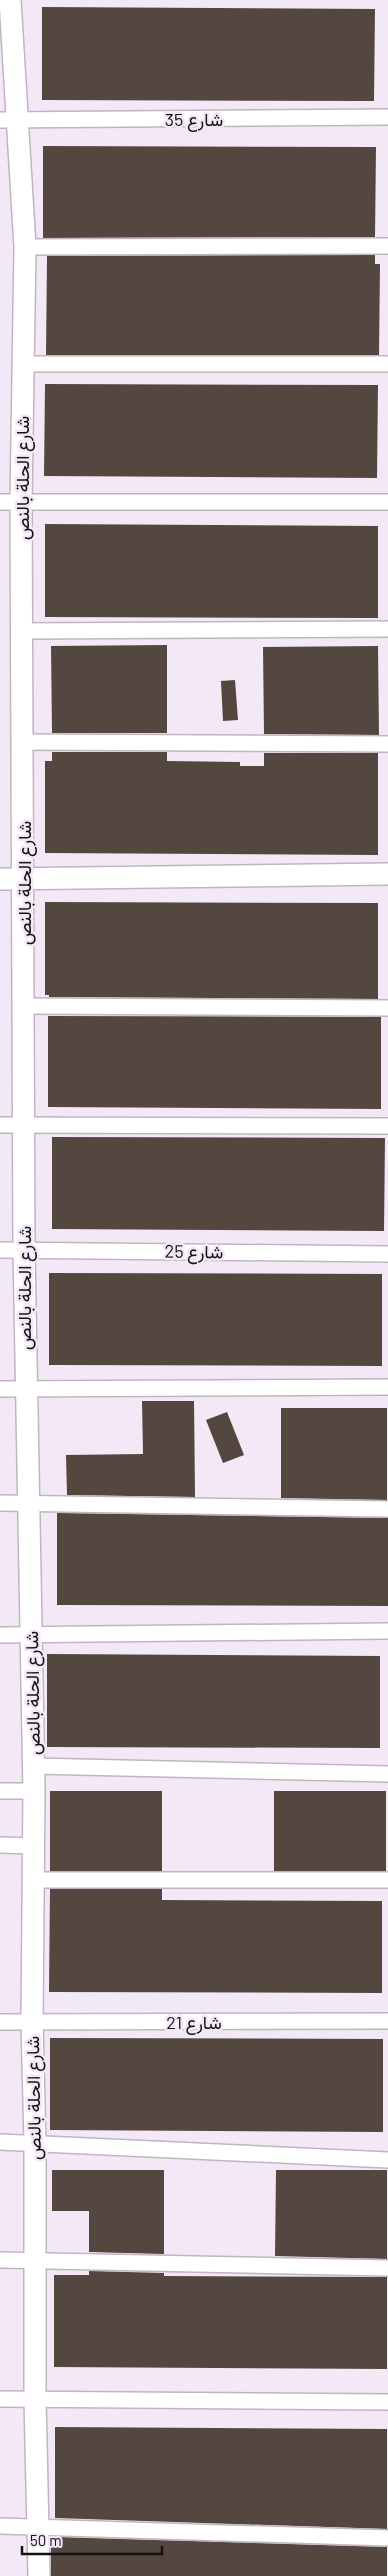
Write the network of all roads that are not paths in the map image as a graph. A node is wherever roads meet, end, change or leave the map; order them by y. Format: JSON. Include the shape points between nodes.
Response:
{"nodes":[{"id":1,"x":10,"y":0,"type":"edge"},
{"id":2,"x":388,"y":117,"type":"edge"},
{"id":3,"x":8,"y":120,"type":"edge"},
{"id":4,"x":388,"y":246,"type":"edge"},
{"id":5,"x":25,"y":247,"type":"junction"},
{"id":6,"x":23,"y":364,"type":"junction"},
{"id":7,"x":388,"y":364,"type":"edge"},
{"id":8,"x":10,"y":502,"type":"edge"},
{"id":9,"x":388,"y":502,"type":"edge"},
{"id":10,"x":388,"y":629,"type":"edge"},
{"id":11,"x":23,"y":631,"type":"junction"},
{"id":12,"x":23,"y":742,"type":"junction"},
{"id":13,"x":388,"y":744,"type":"edge"},
{"id":14,"x":388,"y":874,"type":"edge"},
{"id":15,"x":0,"y":879,"type":"edge"},
{"id":16,"x":24,"y":879,"type":"junction"},
{"id":17,"x":24,"y":1006,"type":"junction"},
{"id":18,"x":388,"y":1008,"type":"edge"},
{"id":19,"x":0,"y":1125,"type":"edge"},
{"id":20,"x":25,"y":1125,"type":"junction"},
{"id":21,"x":388,"y":1126,"type":"edge"},
{"id":22,"x":24,"y":1249,"type":"junction"},
{"id":23,"x":0,"y":1250,"type":"edge"},
{"id":24,"x":388,"y":1254,"type":"edge"},
{"id":25,"x":388,"y":1387,"type":"edge"},
{"id":26,"x":0,"y":1389,"type":"edge"},
{"id":27,"x":25,"y":1389,"type":"junction"},
{"id":28,"x":0,"y":1503,"type":"edge"},
{"id":29,"x":28,"y":1503,"type":"junction"},
{"id":30,"x":388,"y":1509,"type":"edge"},
{"id":31,"x":388,"y":1631,"type":"edge"},
{"id":32,"x":0,"y":1634,"type":"edge"},
{"id":33,"x":31,"y":1634,"type":"junction"},
{"id":34,"x":34,"y":1766,"type":"junction"},
{"id":35,"x":388,"y":1774,"type":"edge"},
{"id":36,"x":0,"y":1791,"type":"edge"},
{"id":37,"x":34,"y":1791,"type":"junction"},
{"id":38,"x":0,"y":1845,"type":"edge"},
{"id":39,"x":34,"y":1846,"type":"junction"},
{"id":40,"x":34,"y":1880,"type":"junction"},
{"id":41,"x":388,"y":1880,"type":"edge"},
{"id":42,"x":388,"y":2021,"type":"edge"},
{"id":43,"x":0,"y":2022,"type":"edge"},
{"id":44,"x":32,"y":2022,"type":"junction"},
{"id":45,"x":0,"y":2142,"type":"edge"},
{"id":46,"x":35,"y":2142,"type":"junction"},
{"id":47,"x":388,"y":2160,"type":"edge"},
{"id":48,"x":35,"y":2259,"type":"junction"},
{"id":49,"x":0,"y":2260,"type":"edge"},
{"id":50,"x":388,"y":2268,"type":"edge"},
{"id":51,"x":0,"y":2399,"type":"edge"},
{"id":52,"x":34,"y":2399,"type":"junction"},
{"id":53,"x":388,"y":2402,"type":"edge"},
{"id":54,"x":0,"y":2526,"type":"edge"},
{"id":55,"x":40,"y":2526,"type":"junction"},
{"id":56,"x":388,"y":2538,"type":"edge"},
{"id":57,"x":39,"y":2576,"type":"edge"}],
"edges":[{"from":1,"to":3,"type":"street","name":"شارع الحلة بالنص"},
{"from":2,"to":3,"type":"street","name":"شارع 35"},
{"from":3,"to":5,"type":"street","name":"شارع الحلة بالنص"},
{"from":4,"to":5,"type":"street"},
{"from":5,"to":6,"type":"street","name":"شارع الحلة بالنص"},
{"from":6,"to":7,"type":"street"},
{"from":6,"to":8,"type":"street","name":"شارع الحلة بالنص"},
{"from":8,"to":9,"type":"street"},
{"from":8,"to":11,"type":"street","name":"شارع الحلة بالنص"},
{"from":10,"to":11,"type":"street"},
{"from":11,"to":12,"type":"street","name":"شارع الحلة بالنص"},
{"from":12,"to":13,"type":"street"},
{"from":12,"to":16,"type":"street","name":"شارع الحلة بالنص"},
{"from":14,"to":16,"type":"street"},
{"from":15,"to":16,"type":"street"},
{"from":16,"to":17,"type":"street","name":"شارع الحلة بالنص"},
{"from":17,"to":18,"type":"street"},
{"from":17,"to":20,"type":"street","name":"شارع الحلة بالنص"},
{"from":19,"to":20,"type":"street"},
{"from":20,"to":21,"type":"street"},
{"from":20,"to":22,"type":"street","name":"شارع الحلة بالنص"},
{"from":22,"to":23,"type":"street","name":"شارع 25"},
{"from":22,"to":24,"type":"street","name":"شارع 25"},
{"from":22,"to":27,"type":"street","name":"شارع الحلة بالنص"},
{"from":25,"to":27,"type":"street"},
{"from":26,"to":27,"type":"street"},
{"from":27,"to":29,"type":"street","name":"شارع الحلة بالنص"},
{"from":28,"to":29,"type":"street"},
{"from":29,"to":30,"type":"street"},
{"from":29,"to":33,"type":"street","name":"شارع الحلة بالنص"},
{"from":31,"to":33,"type":"street"},
{"from":32,"to":33,"type":"street"},
{"from":33,"to":34,"type":"street","name":"شارع الحلة بالنص"},
{"from":34,"to":35,"type":"street"},
{"from":34,"to":37,"type":"street","name":"شارع الحلة بالنص"},
{"from":36,"to":37,"type":"street"},
{"from":37,"to":39,"type":"street","name":"شارع الحلة بالنص"},
{"from":38,"to":39,"type":"street"},
{"from":39,"to":40,"type":"street","name":"شارع الحلة بالنص"},
{"from":40,"to":41,"type":"street"},
{"from":40,"to":44,"type":"street","name":"شارع الحلة بالنص"},
{"from":42,"to":44,"type":"street","name":"شارع 21"},
{"from":43,"to":44,"type":"street","name":"شارع 21"},
{"from":44,"to":46,"type":"street","name":"شارع الحلة بالنص"},
{"from":45,"to":46,"type":"street"},
{"from":46,"to":47,"type":"street"},
{"from":46,"to":48,"type":"street","name":"شارع الحلة بالنص"},
{"from":48,"to":49,"type":"street"},
{"from":48,"to":50,"type":"street"},
{"from":48,"to":52,"type":"street","name":"شارع الحلة بالنص"},
{"from":51,"to":52,"type":"street"},
{"from":52,"to":53,"type":"street"},
{"from":52,"to":55,"type":"street","name":"شارع الحلة بالنص"},
{"from":54,"to":55,"type":"street"},
{"from":55,"to":56,"type":"street"},
{"from":55,"to":57,"type":"street","name":"شارع الحلة بالنص"}]}
